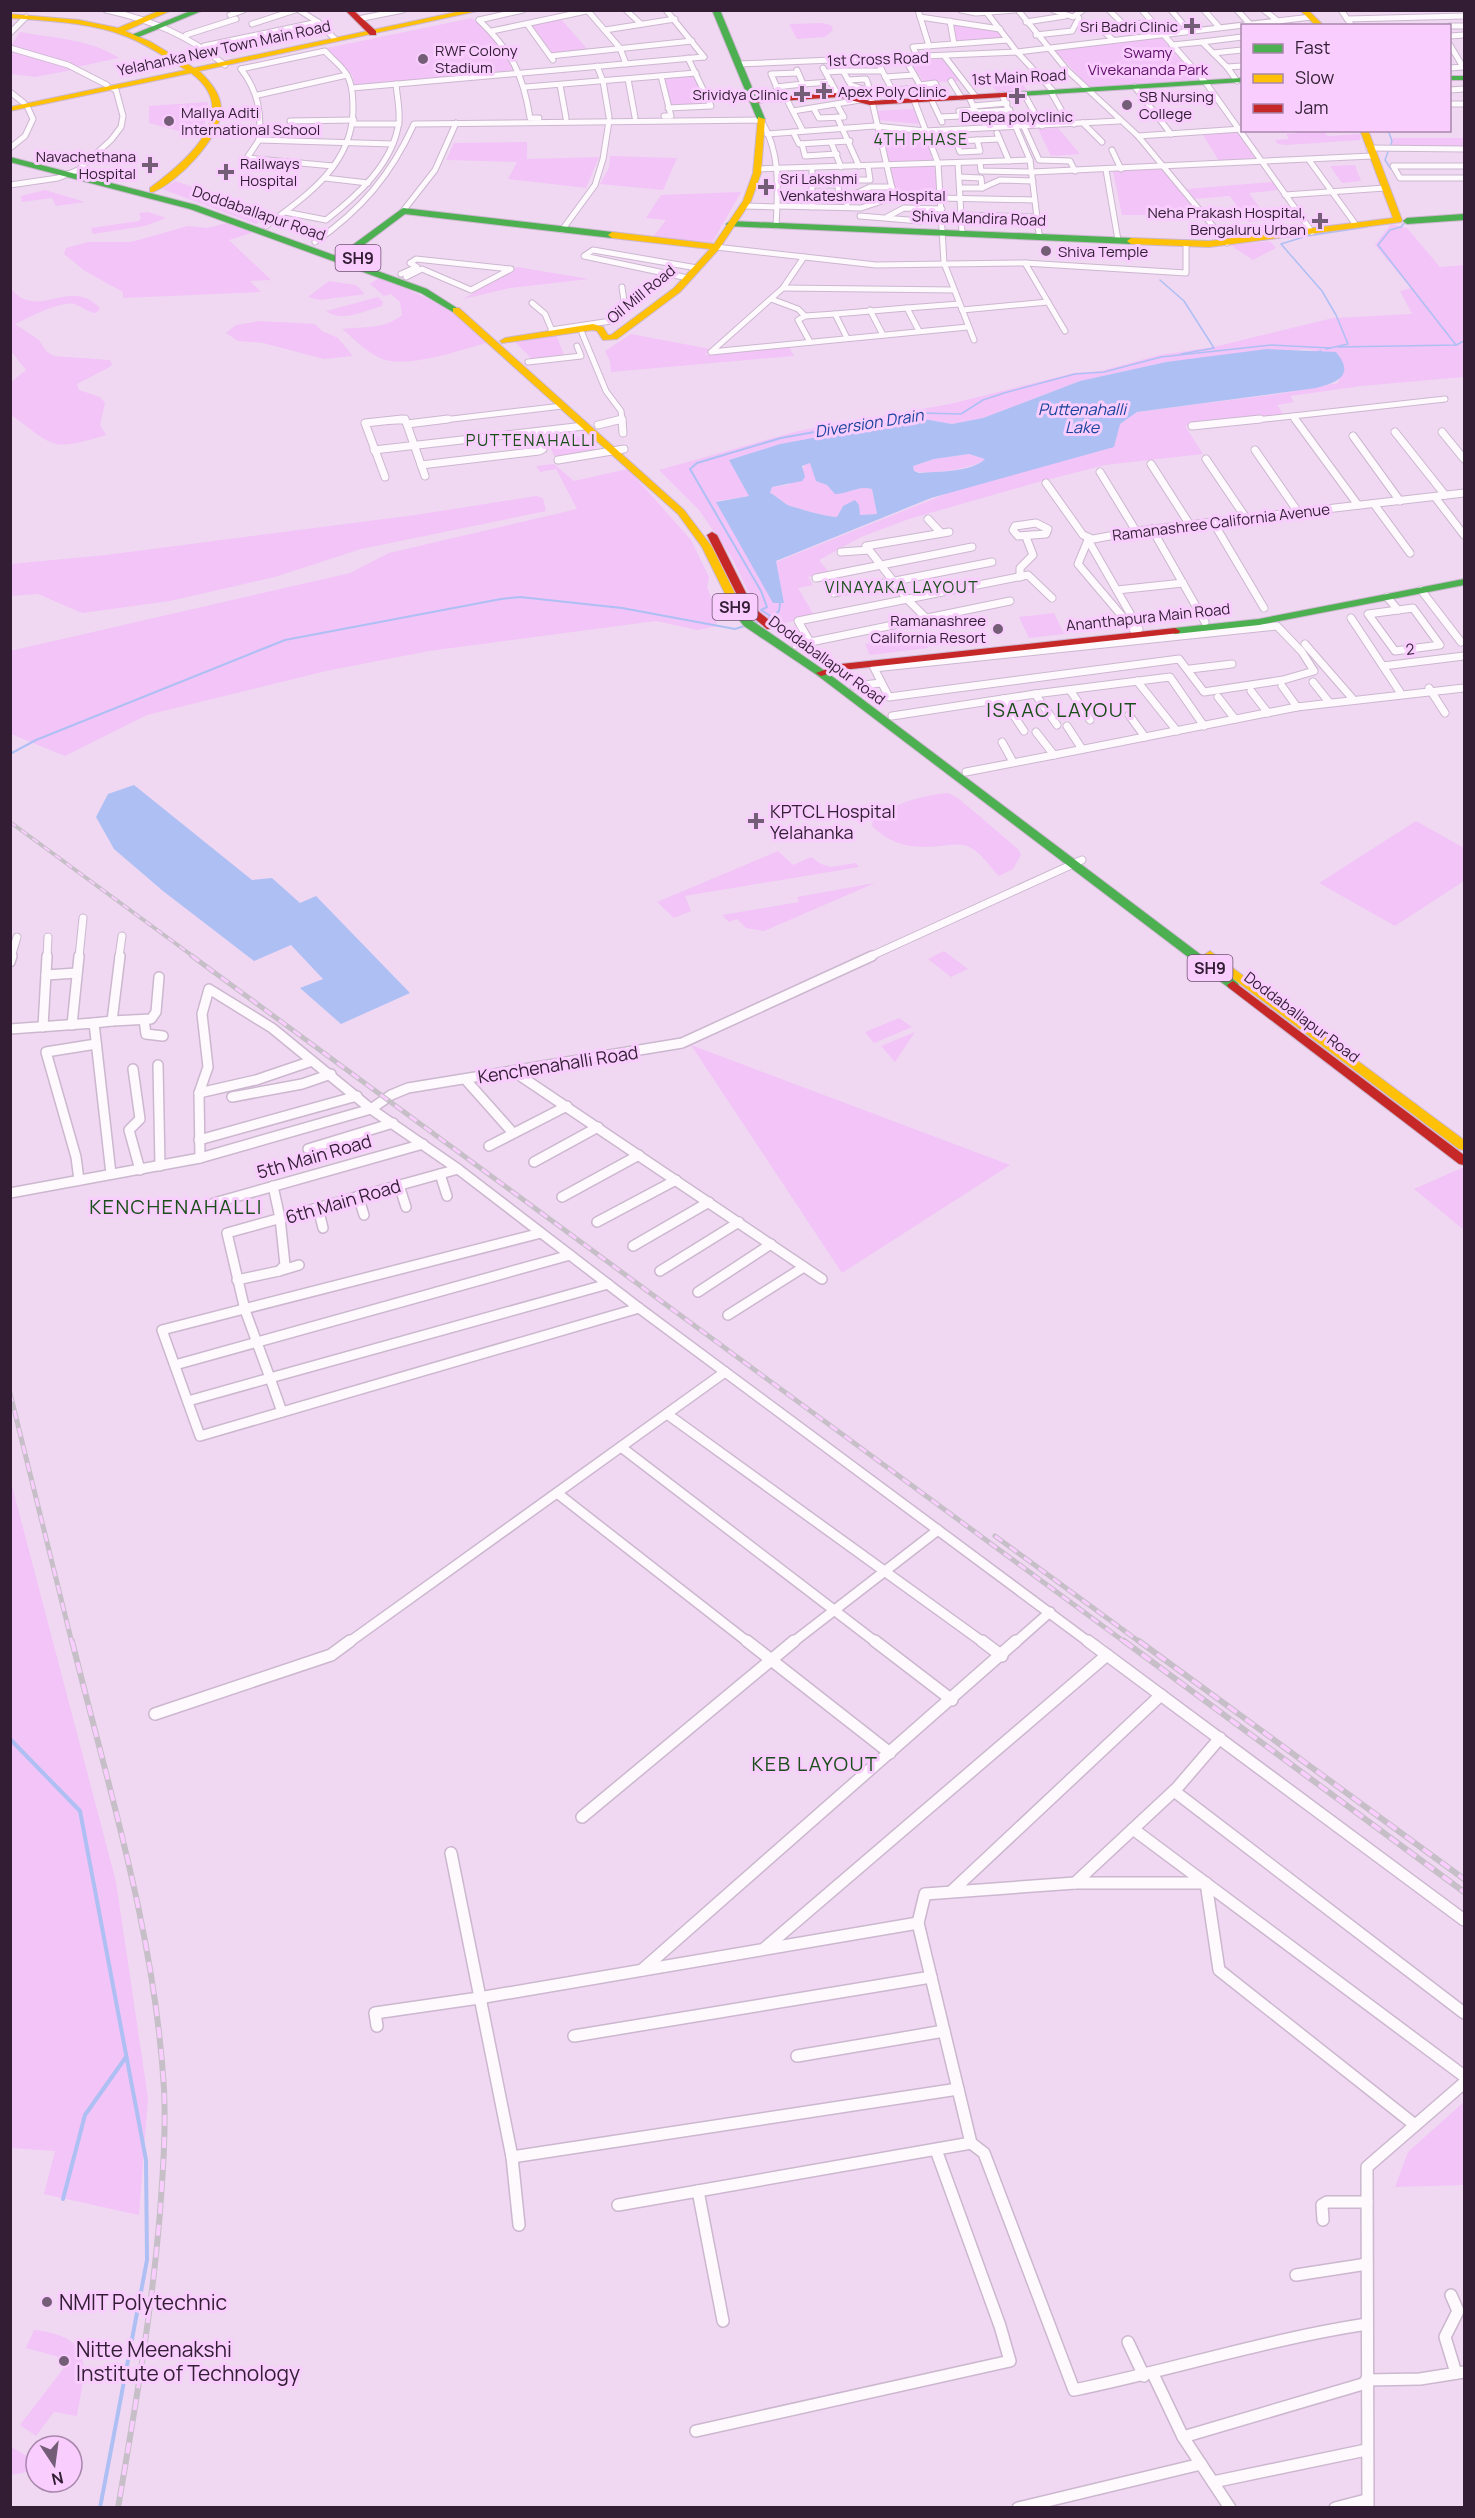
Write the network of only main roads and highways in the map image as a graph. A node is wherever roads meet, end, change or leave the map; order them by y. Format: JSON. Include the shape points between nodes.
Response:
{"nodes":[{"id":1,"x":169,"y":10,"type":"edge"},
{"id":2,"x":201,"y":10,"type":"edge"},
{"id":3,"x":469,"y":10,"type":"edge"},
{"id":4,"x":479,"y":10,"type":"edge"},
{"id":5,"x":716,"y":10,"type":"edge"},
{"id":6,"x":353,"y":13,"type":"edge"},
{"id":7,"x":29,"y":14,"type":"edge"},
{"id":8,"x":10,"y":16,"type":"edge"},
{"id":9,"x":118,"y":31,"type":"junction"},
{"id":10,"x":372,"y":32,"type":"junction"},
{"id":11,"x":132,"y":36,"type":"junction"},
{"id":12,"x":223,"y":63,"type":"junction"},
{"id":13,"x":195,"y":72,"type":"junction"},
{"id":14,"x":1240,"y":81,"type":"edge"},
{"id":15,"x":753,"y":101,"type":"junction"},
{"id":16,"x":18,"y":106,"type":"edge"},
{"id":17,"x":1365,"y":132,"type":"edge"},
{"id":18,"x":10,"y":153,"type":"edge"},
{"id":19,"x":10,"y":159,"type":"edge"},
{"id":20,"x":75,"y":172,"type":"junction"},
{"id":21,"x":153,"y":190,"type":"junction"},
{"id":22,"x":1464,"y":219,"type":"edge"},
{"id":23,"x":1402,"y":220,"type":"junction"},
{"id":24,"x":730,"y":224,"type":"junction"},
{"id":25,"x":1017,"y":234,"type":"junction"},
{"id":26,"x":1118,"y":239,"type":"junction"},
{"id":27,"x":1225,"y":241,"type":"junction"},
{"id":28,"x":716,"y":247,"type":"junction"},
{"id":29,"x":346,"y":254,"type":"junction"},
{"id":30,"x":384,"y":271,"type":"junction"},
{"id":31,"x":505,"y":341,"type":"junction"},
{"id":32,"x":591,"y":426,"type":"junction"},
{"id":33,"x":1464,"y":582,"type":"edge"},
{"id":34,"x":827,"y":671,"type":"junction"},
{"id":35,"x":1077,"y":862,"type":"junction"},
{"id":36,"x":1464,"y":1146,"type":"edge"},
{"id":37,"x":1464,"y":1161,"type":"edge"}],
"edges":[{"from":1,"to":9,"type":"main road"},
{"from":2,"to":11,"type":"main road"},
{"from":3,"to":10,"type":"main road","name":"Yelahanka New Town Main Road"},
{"from":4,"to":10,"type":"main road","name":"Yelahanka New Town Main Road"},
{"from":5,"to":15,"type":"main road","name":"Oil Mill Road"},
{"from":6,"to":10,"type":"main road"},
{"from":7,"to":8,"type":"main road"},
{"from":7,"to":9,"type":"main road"},
{"from":9,"to":11,"type":"main road"},
{"from":10,"to":12,"type":"main road","name":"Yelahanka New Town Main Road"},
{"from":10,"to":12,"type":"main road","name":"Yelahanka New Town Main Road"},
{"from":11,"to":13,"type":"main road"},
{"from":12,"to":13,"type":"main road","name":"Yelahanka New Town Main Road"},
{"from":13,"to":16,"type":"main road","name":"Yelahanka New Town Main Road"},
{"from":13,"to":21,"type":"main road","via":[[216,100],[217,116],[207,140],[177,173]]},
{"from":14,"to":15,"type":"main road","name":"1st Main Road","via":[[1024,93],[972,105],[928,94],[867,98],[781,95]]},
{"from":15,"to":24,"type":"main road","name":"Oil Mill Road","via":[[766,134],[758,169],[743,206]]},
{"from":17,"to":23,"type":"main road","via":[[1385,188]]},
{"from":18,"to":20,"type":"main road","name":"Doddaballapur Road","number":"SH9"},
{"from":19,"to":20,"type":"main road","name":"Doddaballapur Road","number":"SH9"},
{"from":20,"to":21,"type":"main road","name":"Doddaballapur Road","number":"SH9"},
{"from":20,"to":30,"type":"main road","name":"Doddaballapur Road","number":"SH9"},
{"from":21,"to":29,"type":"main road","name":"Doddaballapur Road","number":"SH9"},
{"from":22,"to":23,"type":"main road"},
{"from":23,"to":27,"type":"main road"},
{"from":24,"to":25,"type":"main road","name":"Shiva Mandira Road","via":[[860,222],[921,226],[942,232]]},
{"from":24,"to":28,"type":"main road","name":"Oil Mill Road"},
{"from":25,"to":26,"type":"main road","name":"Shiva Mandira Road"},
{"from":25,"to":26,"type":"main road"},
{"from":26,"to":27,"type":"main road"},
{"from":26,"to":27,"type":"main road","name":"Shiva Mandira Road"},
{"from":28,"to":29,"type":"main road","via":[[403,211]]},
{"from":28,"to":31,"type":"main road","name":"Oil Mill Road","via":[[677,290],[614,337],[606,338],[600,329],[589,328]]},
{"from":29,"to":30,"type":"main road","name":"Doddaballapur Road","number":"SH9"},
{"from":30,"to":31,"type":"main road","name":"Doddaballapur Road","number":"SH9","via":[[464,304]]},
{"from":30,"to":32,"type":"main road","name":"Doddaballapur Road","number":"SH9","via":[[452,306],[562,406]]},
{"from":31,"to":32,"type":"main road","name":"Doddaballapur Road","number":"SH9"},
{"from":32,"to":34,"type":"main road","name":"Doddaballapur Road","number":"SH9","via":[[691,510],[749,609]]},
{"from":33,"to":34,"type":"main road","name":"Ananthapura Main Road","via":[[1421,590],[1389,605]]},
{"from":34,"to":35,"type":"main road","name":"Doddaballapur Road","number":"SH9"},
{"from":34,"to":35,"type":"main road","name":"Doddaballapur Road","number":"SH9","via":[[852,685],[966,772]]},
{"from":35,"to":36,"type":"main road","name":"Doddaballapur Road","number":"SH9"},
{"from":35,"to":37,"type":"main road","name":"Doddaballapur Road","number":"SH9"}]}
